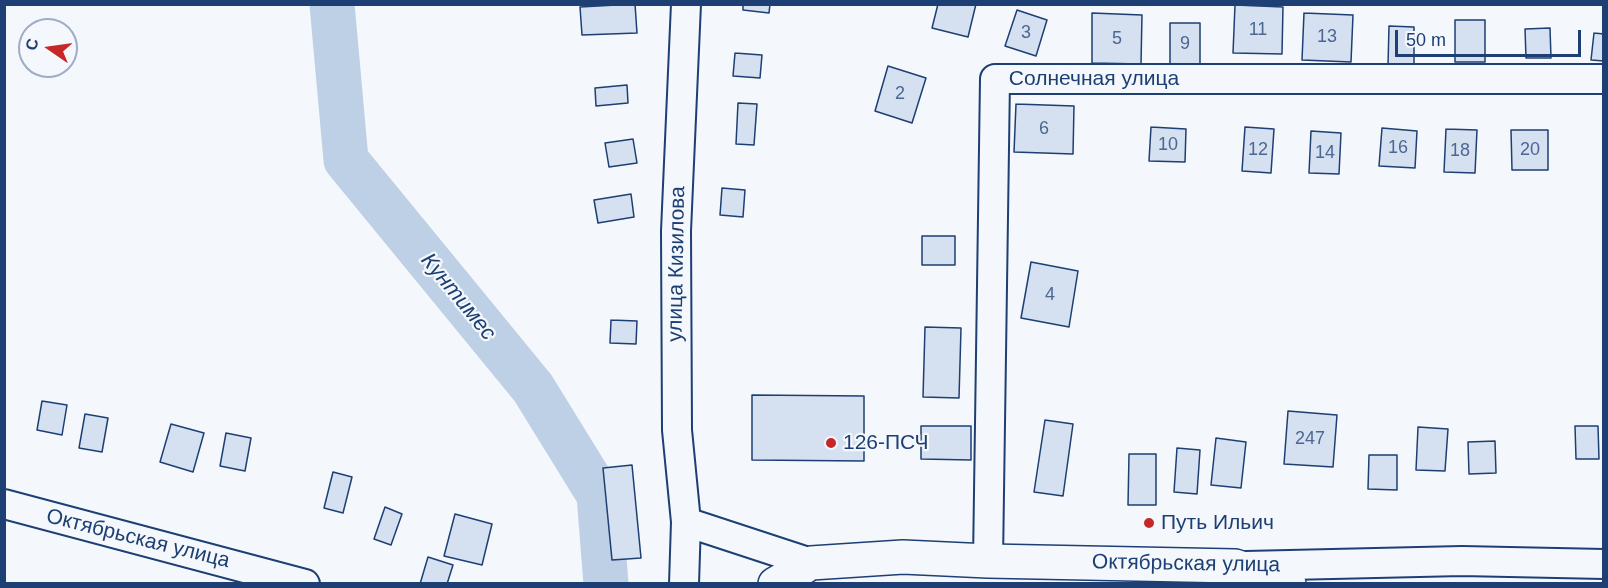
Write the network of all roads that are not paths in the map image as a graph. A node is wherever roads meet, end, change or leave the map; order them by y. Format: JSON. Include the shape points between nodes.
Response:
{"nodes":[{"id":1,"x":686,"y":4,"type":"edge"},
{"id":2,"x":1604,"y":79,"type":"edge"},
{"id":3,"x":4,"y":504,"type":"edge"},
{"id":4,"x":686,"y":522,"type":"junction"},
{"id":5,"x":988,"y":561,"type":"junction"},
{"id":6,"x":1462,"y":561,"type":"junction"},
{"id":7,"x":811,"y":562,"type":"junction"},
{"id":8,"x":1604,"y":564,"type":"edge"},
{"id":9,"x":1235,"y":566,"type":"junction"},
{"id":10,"x":258,"y":576,"type":"edge"},
{"id":11,"x":305,"y":584,"type":"edge"},
{"id":12,"x":684,"y":584,"type":"edge"},
{"id":13,"x":775,"y":584,"type":"edge"},
{"id":14,"x":1289,"y":584,"type":"edge"},
{"id":15,"x":1442,"y":584,"type":"edge"}],
"edges":[{"from":1,"to":4,"type":"street","name":"улица Кизилова","via":[[676,231],[677,430]]},
{"from":2,"to":5,"type":"street","name":"Солнечная улица","via":[[995,79]]},
{"from":3,"to":10,"type":"street","name":"Октябрьская улица"},
{"from":4,"to":7,"type":"street"},
{"from":4,"to":12,"type":"street","name":"улица Кизилова"},
{"from":5,"to":7,"type":"main road","name":"Октябрьская улица","via":[[903,557]]},
{"from":5,"to":9,"type":"main road","name":"Октябрьская улица"},
{"from":6,"to":8,"type":"street","name":"Октябрьская улица"},
{"from":6,"to":9,"type":"street","name":"Октябрьская улица"},
{"from":6,"to":15,"type":"street"},
{"from":7,"to":13,"type":"main road","name":"Октябрьская улица"},
{"from":9,"to":14,"type":"main road"},
{"from":10,"to":11,"type":"street","name":"Октябрьская улица"}]}
